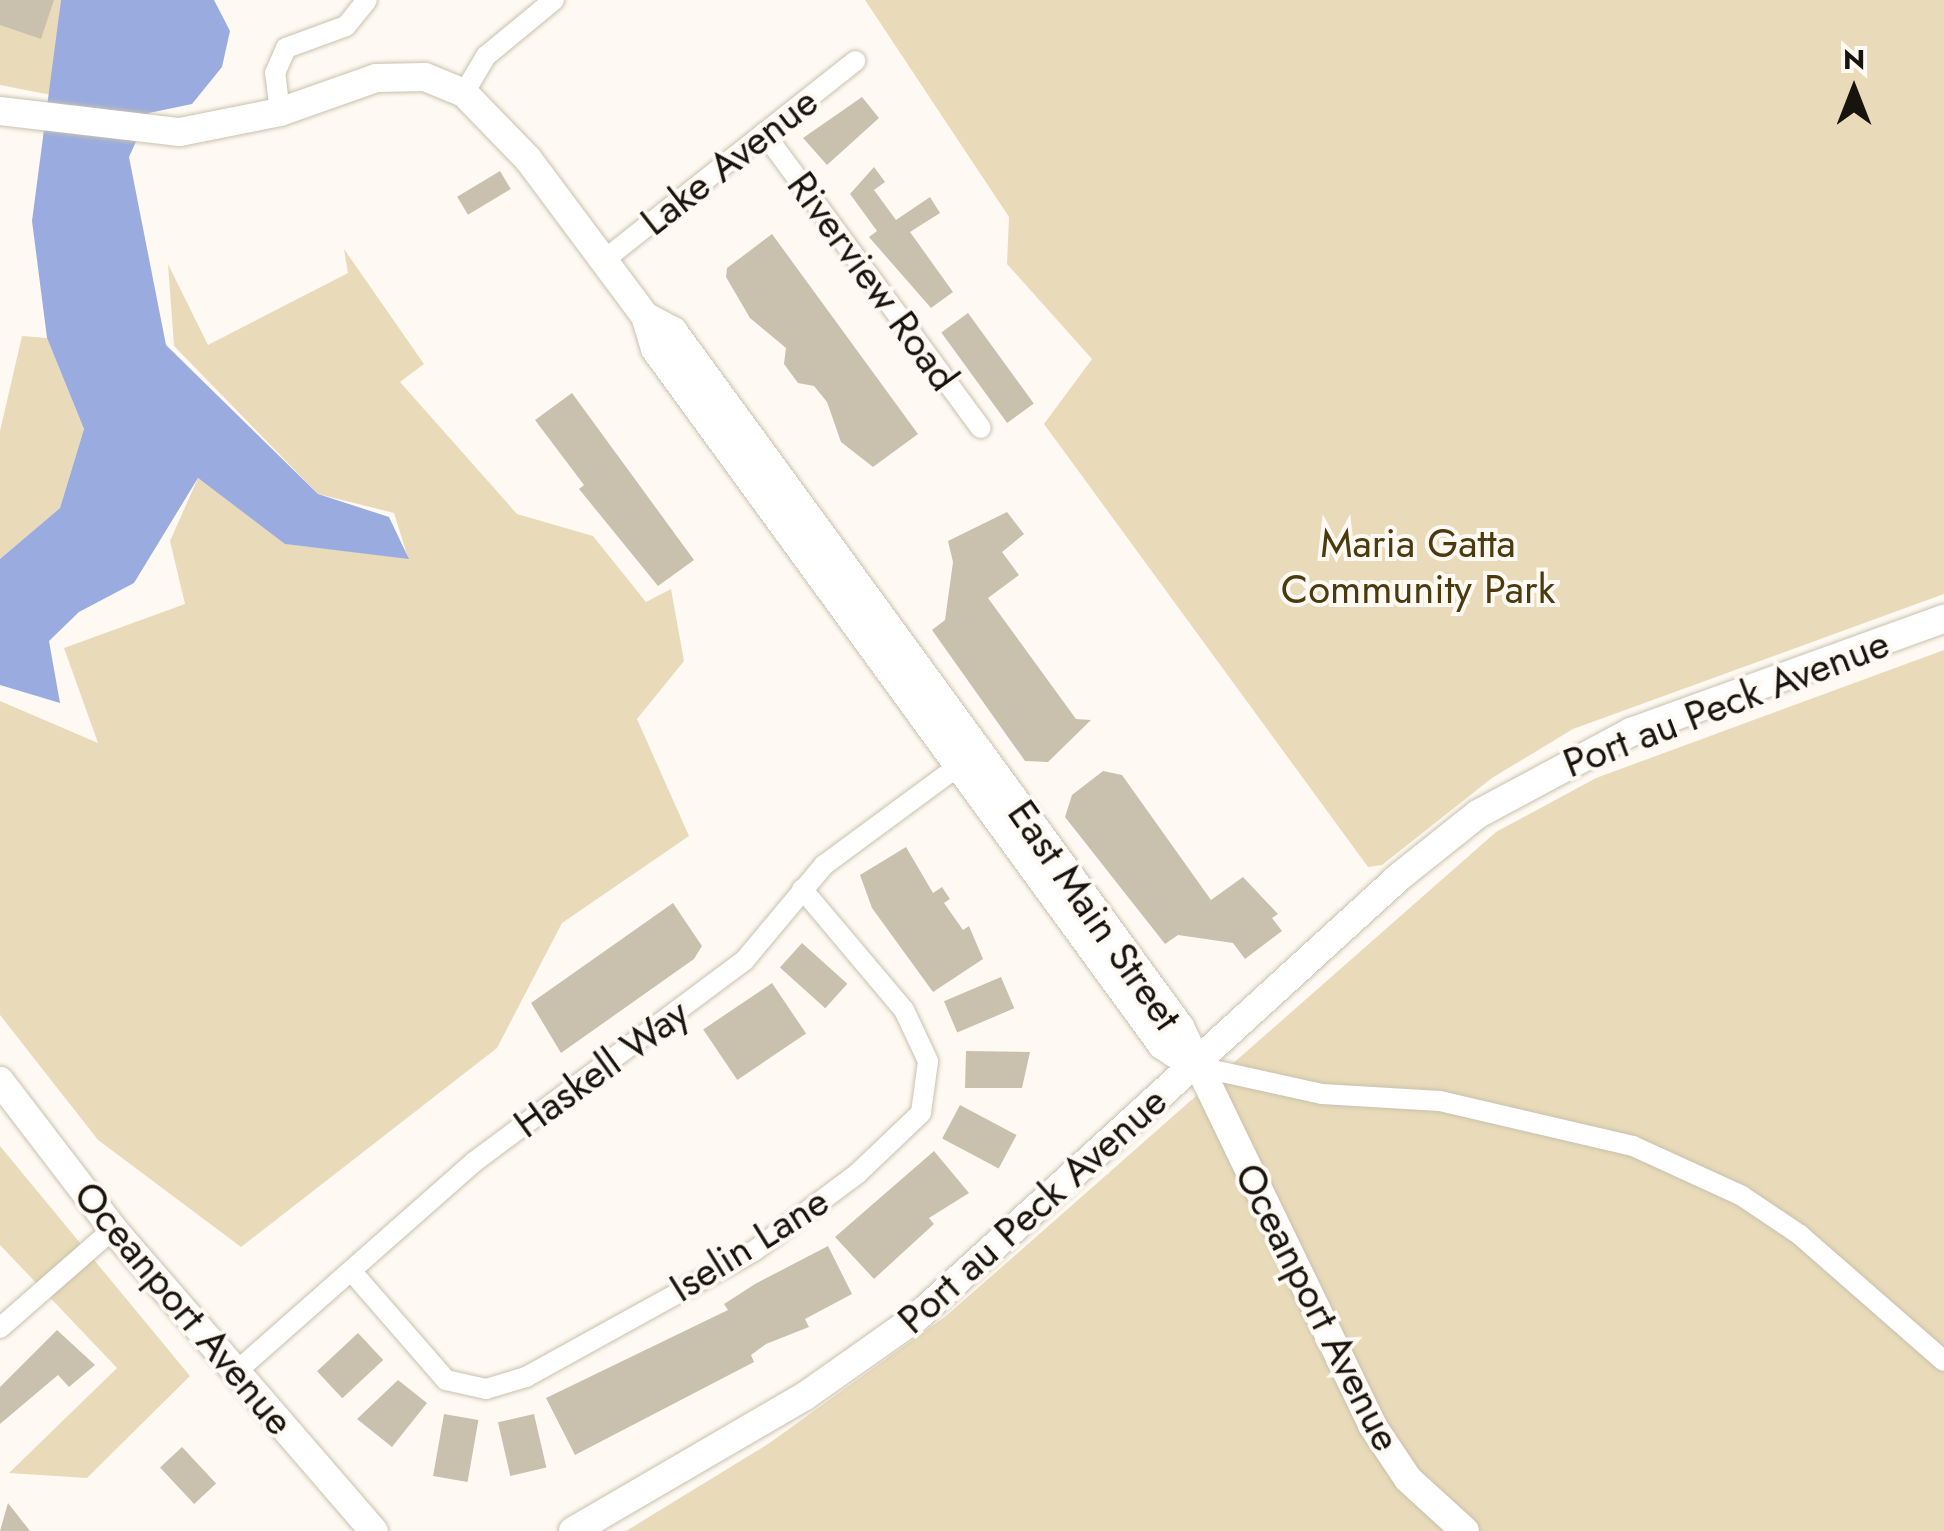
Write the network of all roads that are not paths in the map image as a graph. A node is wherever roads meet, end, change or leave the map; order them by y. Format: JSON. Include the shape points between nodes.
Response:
{"nodes":[{"id":1,"x":367,"y":0,"type":"edge"},
{"id":2,"x":554,"y":0,"type":"edge"},
{"id":3,"x":854,"y":61,"type":"dead end"},
{"id":4,"x":464,"y":93,"type":"junction"},
{"id":5,"x":0,"y":112,"type":"edge"},
{"id":6,"x":280,"y":112,"type":"junction"},
{"id":7,"x":764,"y":133,"type":"junction"},
{"id":8,"x":603,"y":261,"type":"junction"},
{"id":9,"x":645,"y":316,"type":"junction"},
{"id":10,"x":981,"y":428,"type":"dead end"},
{"id":11,"x":1944,"y":620,"type":"edge"},
{"id":12,"x":961,"y":764,"type":"junction"},
{"id":13,"x":802,"y":889,"type":"junction"},
{"id":14,"x":1193,"y":1066,"type":"junction"},
{"id":15,"x":0,"y":1081,"type":"edge"},
{"id":16,"x":113,"y":1228,"type":"junction"},
{"id":17,"x":353,"y":1272,"type":"junction"},
{"id":18,"x":0,"y":1328,"type":"edge"},
{"id":19,"x":1944,"y":1361,"type":"edge"},
{"id":20,"x":237,"y":1371,"type":"junction"},
{"id":21,"x":374,"y":1531,"type":"edge"},
{"id":22,"x":573,"y":1531,"type":"edge"},
{"id":23,"x":1465,"y":1531,"type":"edge"}],
"edges":[{"from":1,"to":6,"type":"street","via":[[346,26],[286,48],[276,73]]},
{"from":2,"to":4,"type":"street","via":[[486,56]]},
{"from":3,"to":7,"type":"street","name":"Lake Avenue"},
{"from":4,"to":6,"type":"main road","via":[[397,75]]},
{"from":4,"to":8,"type":"main road","name":"East Main Street","via":[[528,160]]},
{"from":5,"to":6,"type":"main road","via":[[180,132]]},
{"from":7,"to":8,"type":"street","name":"Lake Avenue"},
{"from":7,"to":10,"type":"street","name":"Riverview Road"},
{"from":8,"to":9,"type":"main road","name":"East Main Street"},
{"from":9,"to":12,"type":"main road","name":"East Main Street","via":[[655,349]]},
{"from":9,"to":14,"type":"main road","name":"East Main Street","via":[[673,331],[1180,1028]]},
{"from":11,"to":14,"type":"main road","name":"Port au Peck Avenue","via":[[1631,732],[1520,787],[1399,877]]},
{"from":12,"to":13,"type":"street","name":"Haskell Way"},
{"from":12,"to":14,"type":"main road","name":"East Main Street","via":[[1162,1045]]},
{"from":13,"to":17,"type":"street","name":"Haskell Way","via":[[744,962],[474,1162]]},
{"from":13,"to":17,"type":"street","name":"Iselin Lane","via":[[886,984],[928,1061],[921,1113],[857,1174],[754,1251],[526,1377],[486,1389],[446,1380]]},
{"from":14,"to":19,"type":"street","via":[[1322,1094],[1432,1100],[1633,1146],[1742,1196],[1855,1279]]},
{"from":14,"to":22,"type":"main road","name":"Port au Peck Avenue","via":[[974,1270],[877,1348]]},
{"from":14,"to":23,"type":"main road","name":"Oceanport Avenue","via":[[1388,1453]]},
{"from":15,"to":16,"type":"main road","name":"Oceanport Avenue"},
{"from":16,"to":18,"type":"street"},
{"from":16,"to":20,"type":"main road","name":"Oceanport Avenue"},
{"from":17,"to":20,"type":"street","name":"Haskell Way"},
{"from":20,"to":21,"type":"main road","name":"Oceanport Avenue"}]}
